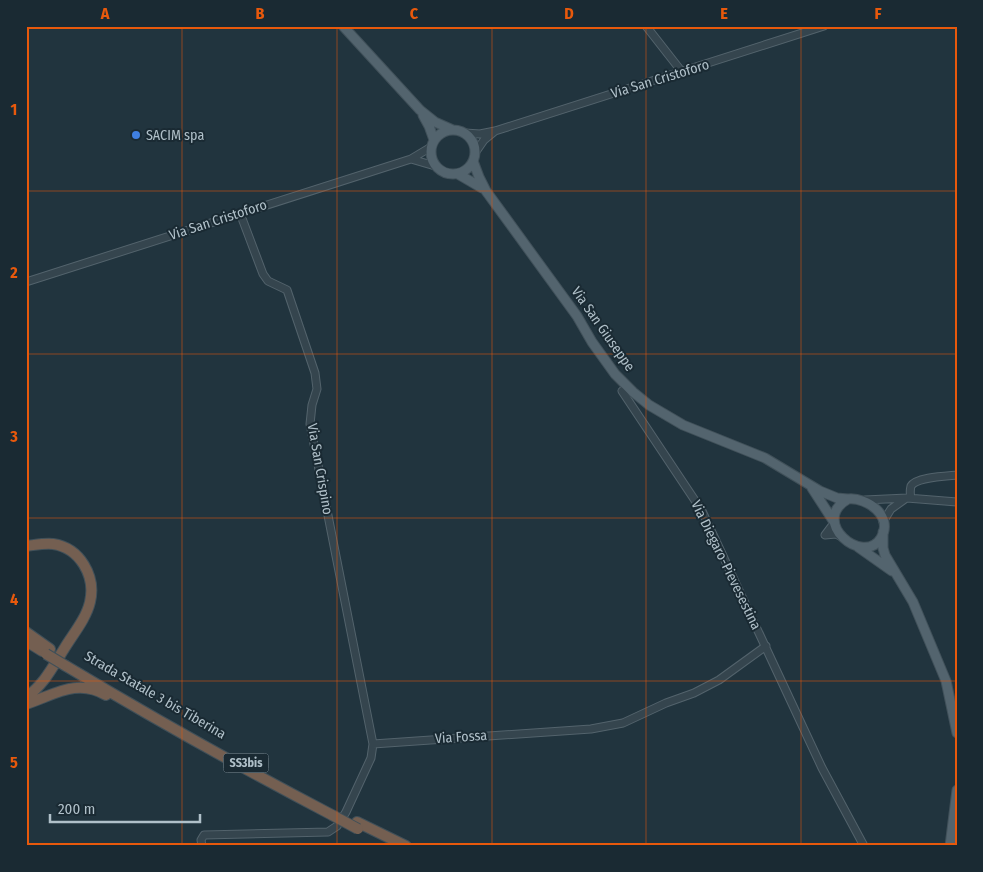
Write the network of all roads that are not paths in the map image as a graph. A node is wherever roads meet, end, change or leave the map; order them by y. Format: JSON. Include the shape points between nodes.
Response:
{"nodes":[{"id":1,"x":343,"y":26,"type":"edge"},
{"id":2,"x":646,"y":26,"type":"edge"},
{"id":3,"x":824,"y":26,"type":"edge"},
{"id":4,"x":682,"y":72,"type":"junction"},
{"id":5,"x":420,"y":110,"type":"junction"},
{"id":6,"x":453,"y":130,"type":"junction"},
{"id":7,"x":495,"y":131,"type":"junction"},
{"id":8,"x":465,"y":133,"type":"junction"},
{"id":9,"x":432,"y":143,"type":"junction"},
{"id":10,"x":474,"y":157,"type":"junction"},
{"id":11,"x":411,"y":159,"type":"junction"},
{"id":12,"x":435,"y":166,"type":"junction"},
{"id":13,"x":458,"y":174,"type":"junction"},
{"id":14,"x":486,"y":191,"type":"junction"},
{"id":15,"x":240,"y":213,"type":"junction"},
{"id":16,"x":26,"y":282,"type":"edge"},
{"id":17,"x":622,"y":391,"type":"dead end"},
{"id":18,"x":957,"y":474,"type":"edge"},
{"id":19,"x":811,"y":486,"type":"junction"},
{"id":20,"x":909,"y":498,"type":"junction"},
{"id":21,"x":848,"y":499,"type":"junction"},
{"id":22,"x":864,"y":500,"type":"junction"},
{"id":23,"x":957,"y":502,"type":"edge"},
{"id":24,"x":834,"y":522,"type":"junction"},
{"id":25,"x":883,"y":527,"type":"junction"},
{"id":26,"x":842,"y":537,"type":"junction"},
{"id":27,"x":26,"y":547,"type":"edge"},
{"id":28,"x":857,"y":547,"type":"junction"},
{"id":29,"x":896,"y":573,"type":"junction"},
{"id":30,"x":26,"y":633,"type":"edge"},
{"id":31,"x":26,"y":641,"type":"edge"},
{"id":32,"x":764,"y":643,"type":"junction"},
{"id":33,"x":48,"y":651,"type":"junction"},
{"id":34,"x":946,"y":681,"type":"junction"},
{"id":35,"x":957,"y":696,"type":"edge"},
{"id":36,"x":26,"y":697,"type":"edge"},
{"id":37,"x":134,"y":703,"type":"junction"},
{"id":38,"x":26,"y":704,"type":"edge"},
{"id":39,"x":957,"y":734,"type":"edge"},
{"id":40,"x":373,"y":744,"type":"junction"},
{"id":41,"x":957,"y":790,"type":"edge"},
{"id":42,"x":358,"y":826,"type":"junction"},
{"id":43,"x":202,"y":846,"type":"edge"},
{"id":44,"x":392,"y":846,"type":"edge"},
{"id":45,"x":406,"y":846,"type":"edge"},
{"id":46,"x":864,"y":846,"type":"edge"},
{"id":47,"x":950,"y":846,"type":"edge"}],
"edges":[{"from":1,"to":5,"type":"main road"},
{"from":2,"to":4,"type":"street"},
{"from":3,"to":4,"type":"street","name":"Via San Cristoforo"},
{"from":4,"to":7,"type":"street","name":"Via San Cristoforo"},
{"from":5,"to":6,"type":"main road"},
{"from":5,"to":9,"type":"main road","via":[[429,126]]},
{"from":6,"to":8,"type":"main road"},
{"from":6,"to":9,"type":"main road","via":[[442,132]]},
{"from":7,"to":8,"type":"street","name":"Via San Cristoforo"},
{"from":7,"to":10,"type":"street","name":"Via San Cristoforo","via":[[484,140]]},
{"from":8,"to":10,"type":"main road","via":[[473,142]]},
{"from":9,"to":11,"type":"street","name":"Via San Cristoforo"},
{"from":9,"to":12,"type":"main road"},
{"from":10,"to":13,"type":"main road","via":[[467,169]]},
{"from":10,"to":14,"type":"main road","name":"Via San Giuseppe"},
{"from":11,"to":12,"type":"street"},
{"from":11,"to":15,"type":"street","name":"Via San Cristoforo"},
{"from":12,"to":13,"type":"main road","via":[[446,174]]},
{"from":13,"to":14,"type":"main road","name":"Via San Giuseppe"},
{"from":14,"to":19,"type":"main road","name":"Via San Giuseppe","via":[[615,374],[633,392],[683,425],[765,458]]},
{"from":15,"to":16,"type":"street","name":"Via San Cristoforo"},
{"from":15,"to":40,"type":"street","name":"Via San Crispino","via":[[263,274],[268,281],[287,290],[315,373],[317,389],[310,424]]},
{"from":17,"to":32,"type":"street","name":"Via Diegaro-Pievesestina","via":[[702,510]]},
{"from":18,"to":20,"type":"street","via":[[920,480],[910,488]]},
{"from":19,"to":21,"type":"main road","name":"Via San Giuseppe","via":[[837,498]]},
{"from":19,"to":24,"type":"main road","name":"Via San Giuseppe"},
{"from":20,"to":22,"type":"street"},
{"from":20,"to":23,"type":"street"},
{"from":20,"to":25,"type":"street","via":[[891,509]]},
{"from":21,"to":22,"type":"main road"},
{"from":21,"to":24,"type":"main road","via":[[835,511]]},
{"from":22,"to":25,"type":"main road","via":[[876,509]]},
{"from":24,"to":26,"type":"main road"},
{"from":24,"to":26,"type":"street","via":[[823,536],[836,534]]},
{"from":25,"to":28,"type":"main road","via":[[879,541]]},
{"from":25,"to":29,"type":"main road","via":[[883,548]]},
{"from":26,"to":28,"type":"main road"},
{"from":27,"to":36,"type":"highway","via":[[53,544],[78,556],[86,567],[91,591],[90,603],[74,633],[47,676]]},
{"from":28,"to":29,"type":"main road"},
{"from":29,"to":34,"type":"main road","via":[[913,602]]},
{"from":30,"to":33,"type":"highway"},
{"from":31,"to":33,"type":"highway","name":"Strada Statale 3 bis Tiberina","number":"SS3bis"},
{"from":32,"to":40,"type":"street","name":"Via Fossa","via":[[719,680],[624,723],[591,729]]},
{"from":32,"to":46,"type":"street","name":"Via Diegaro-Pievesestina","via":[[822,768]]},
{"from":33,"to":37,"type":"highway","name":"Strada Statale 3 bis Tiberina","number":"SS3bis","bridge":true},
{"from":34,"to":35,"type":"main road"},
{"from":34,"to":39,"type":"main road"},
{"from":37,"to":38,"type":"highway","via":[[117,702],[87,688],[70,688]]},
{"from":37,"to":42,"type":"highway","name":"Strada Statale 3 bis Tiberina","number":"SS3bis"},
{"from":40,"to":43,"type":"street","via":[[372,758],[346,812],[337,826],[328,832],[204,835]]},
{"from":41,"to":47,"type":"main road"},
{"from":42,"to":44,"type":"highway","name":"Strada Statale 3 bis Tiberina","number":"SS3bis"},
{"from":42,"to":45,"type":"highway","name":"Strada Statale 3 bis Tiberina","number":"SS3bis"}]}
